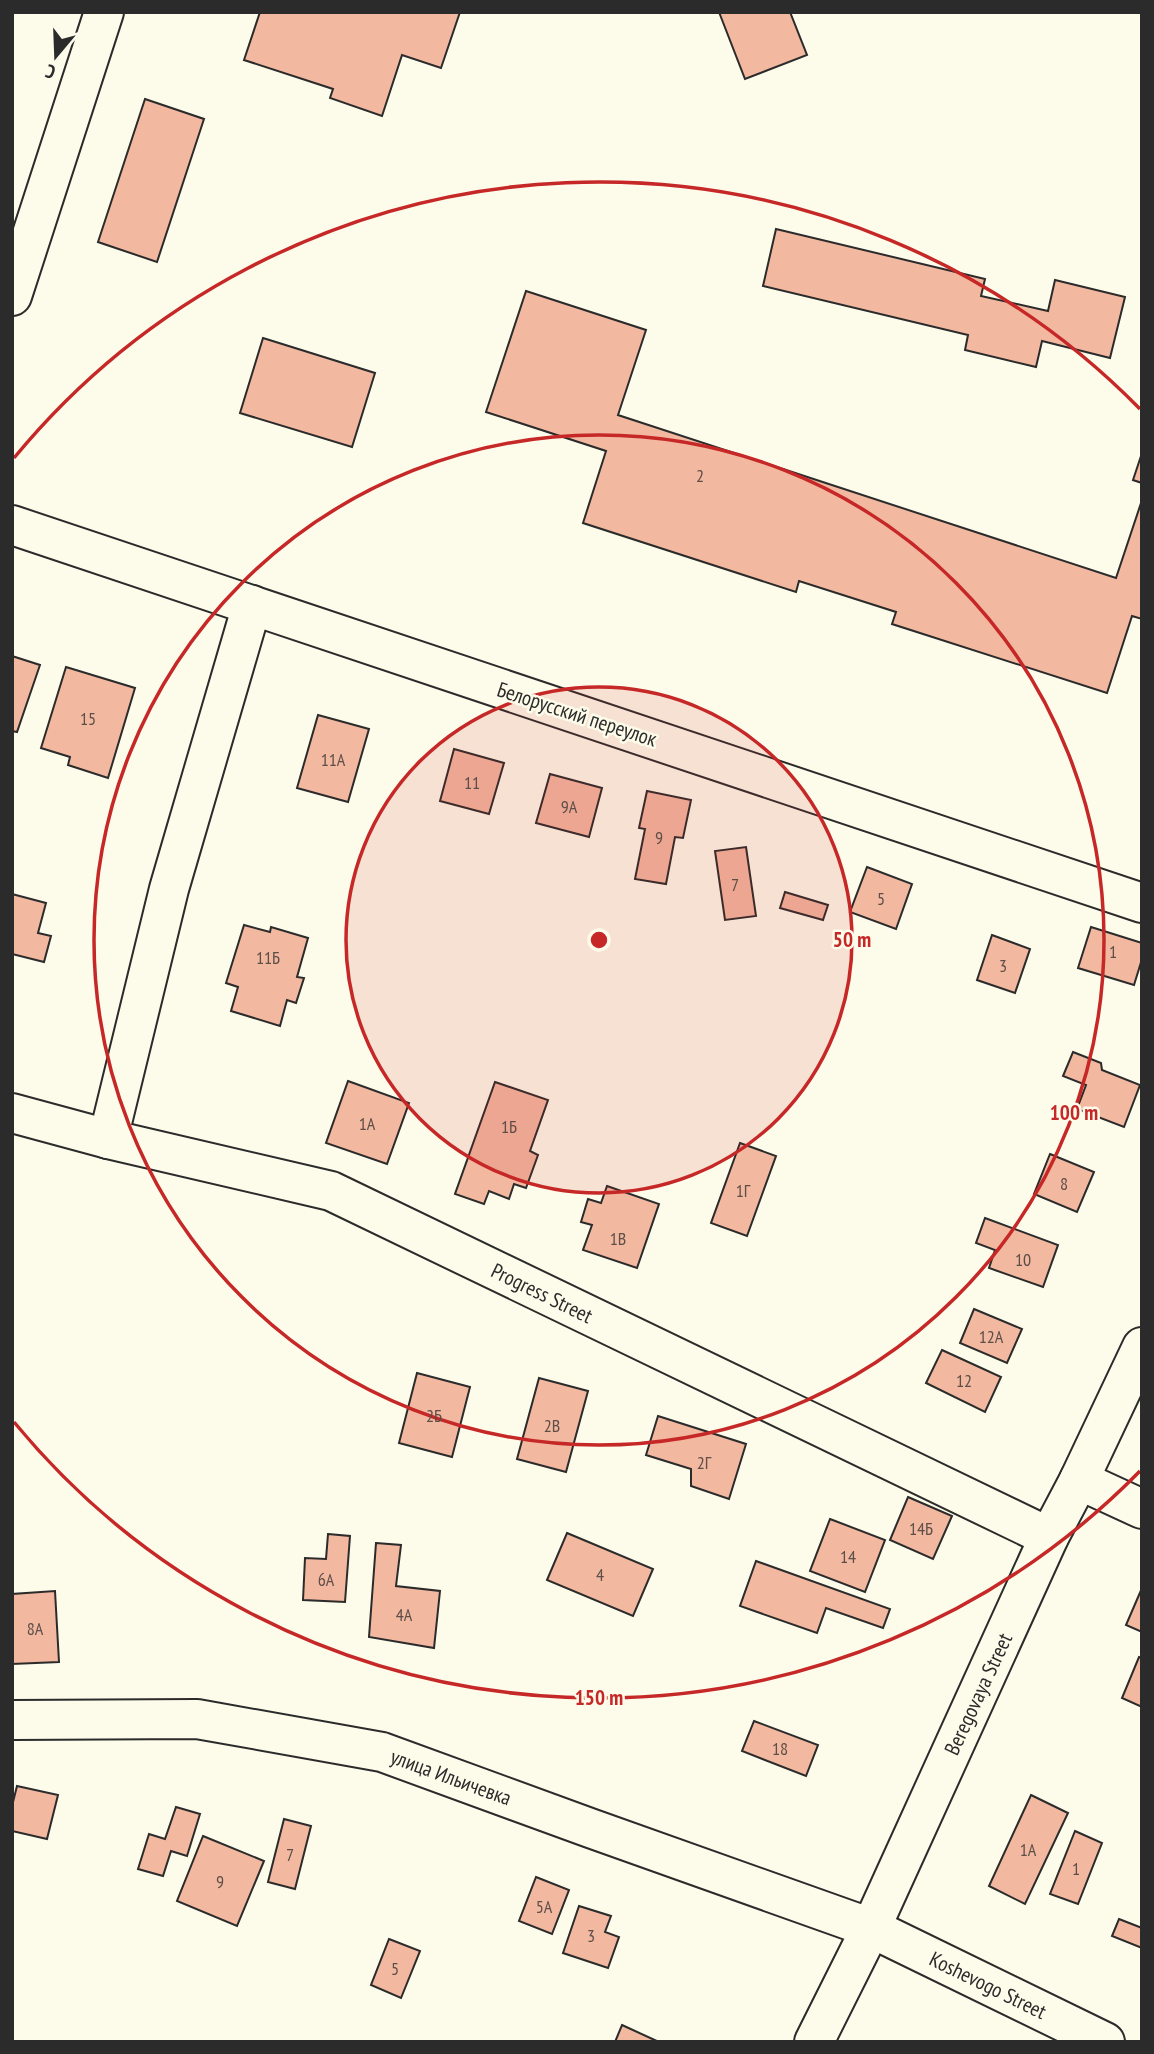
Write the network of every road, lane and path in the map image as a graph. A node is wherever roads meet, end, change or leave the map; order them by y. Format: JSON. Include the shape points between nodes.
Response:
{"nodes":[{"id":1,"x":104,"y":12,"type":"edge"},
{"id":2,"x":12,"y":296,"type":"edge"},
{"id":3,"x":12,"y":525,"type":"edge"},
{"id":4,"x":252,"y":605,"type":"junction"},
{"id":5,"x":1142,"y":903,"type":"edge"},
{"id":6,"x":12,"y":1113,"type":"edge"},
{"id":7,"x":108,"y":1139,"type":"junction"},
{"id":8,"x":1142,"y":1347,"type":"edge"},
{"id":9,"x":1079,"y":1480,"type":"junction"},
{"id":10,"x":1142,"y":1509,"type":"edge"},
{"id":11,"x":1049,"y":1538,"type":"junction"},
{"id":12,"x":12,"y":1720,"type":"edge"},
{"id":13,"x":871,"y":1928,"type":"junction"},
{"id":14,"x":814,"y":2042,"type":"edge"},
{"id":15,"x":1105,"y":2042,"type":"edge"}],
"edges":[{"from":1,"to":2,"type":"street"},
{"from":3,"to":4,"type":"street","name":"Белорусский переулок"},
{"from":4,"to":5,"type":"street","name":"Белорусский переулок"},
{"from":4,"to":7,"type":"street","via":[[169,889]]},
{"from":6,"to":7,"type":"street","name":"Progress Street"},
{"from":7,"to":11,"type":"street","name":"Progress Street","via":[[331,1191]]},
{"from":8,"to":9,"type":"street","name":"Beregovaya Street"},
{"from":9,"to":10,"type":"street"},
{"from":9,"to":11,"type":"street","name":"Beregovaya Street"},
{"from":11,"to":13,"type":"street","name":"Beregovaya Street"},
{"from":12,"to":13,"type":"street","name":"улица Ильичевка","via":[[197,1719],[383,1752]]},
{"from":13,"to":14,"type":"street","name":"Beregovaya Street"},
{"from":13,"to":15,"type":"street","name":"Koshevogo Street"}]}
